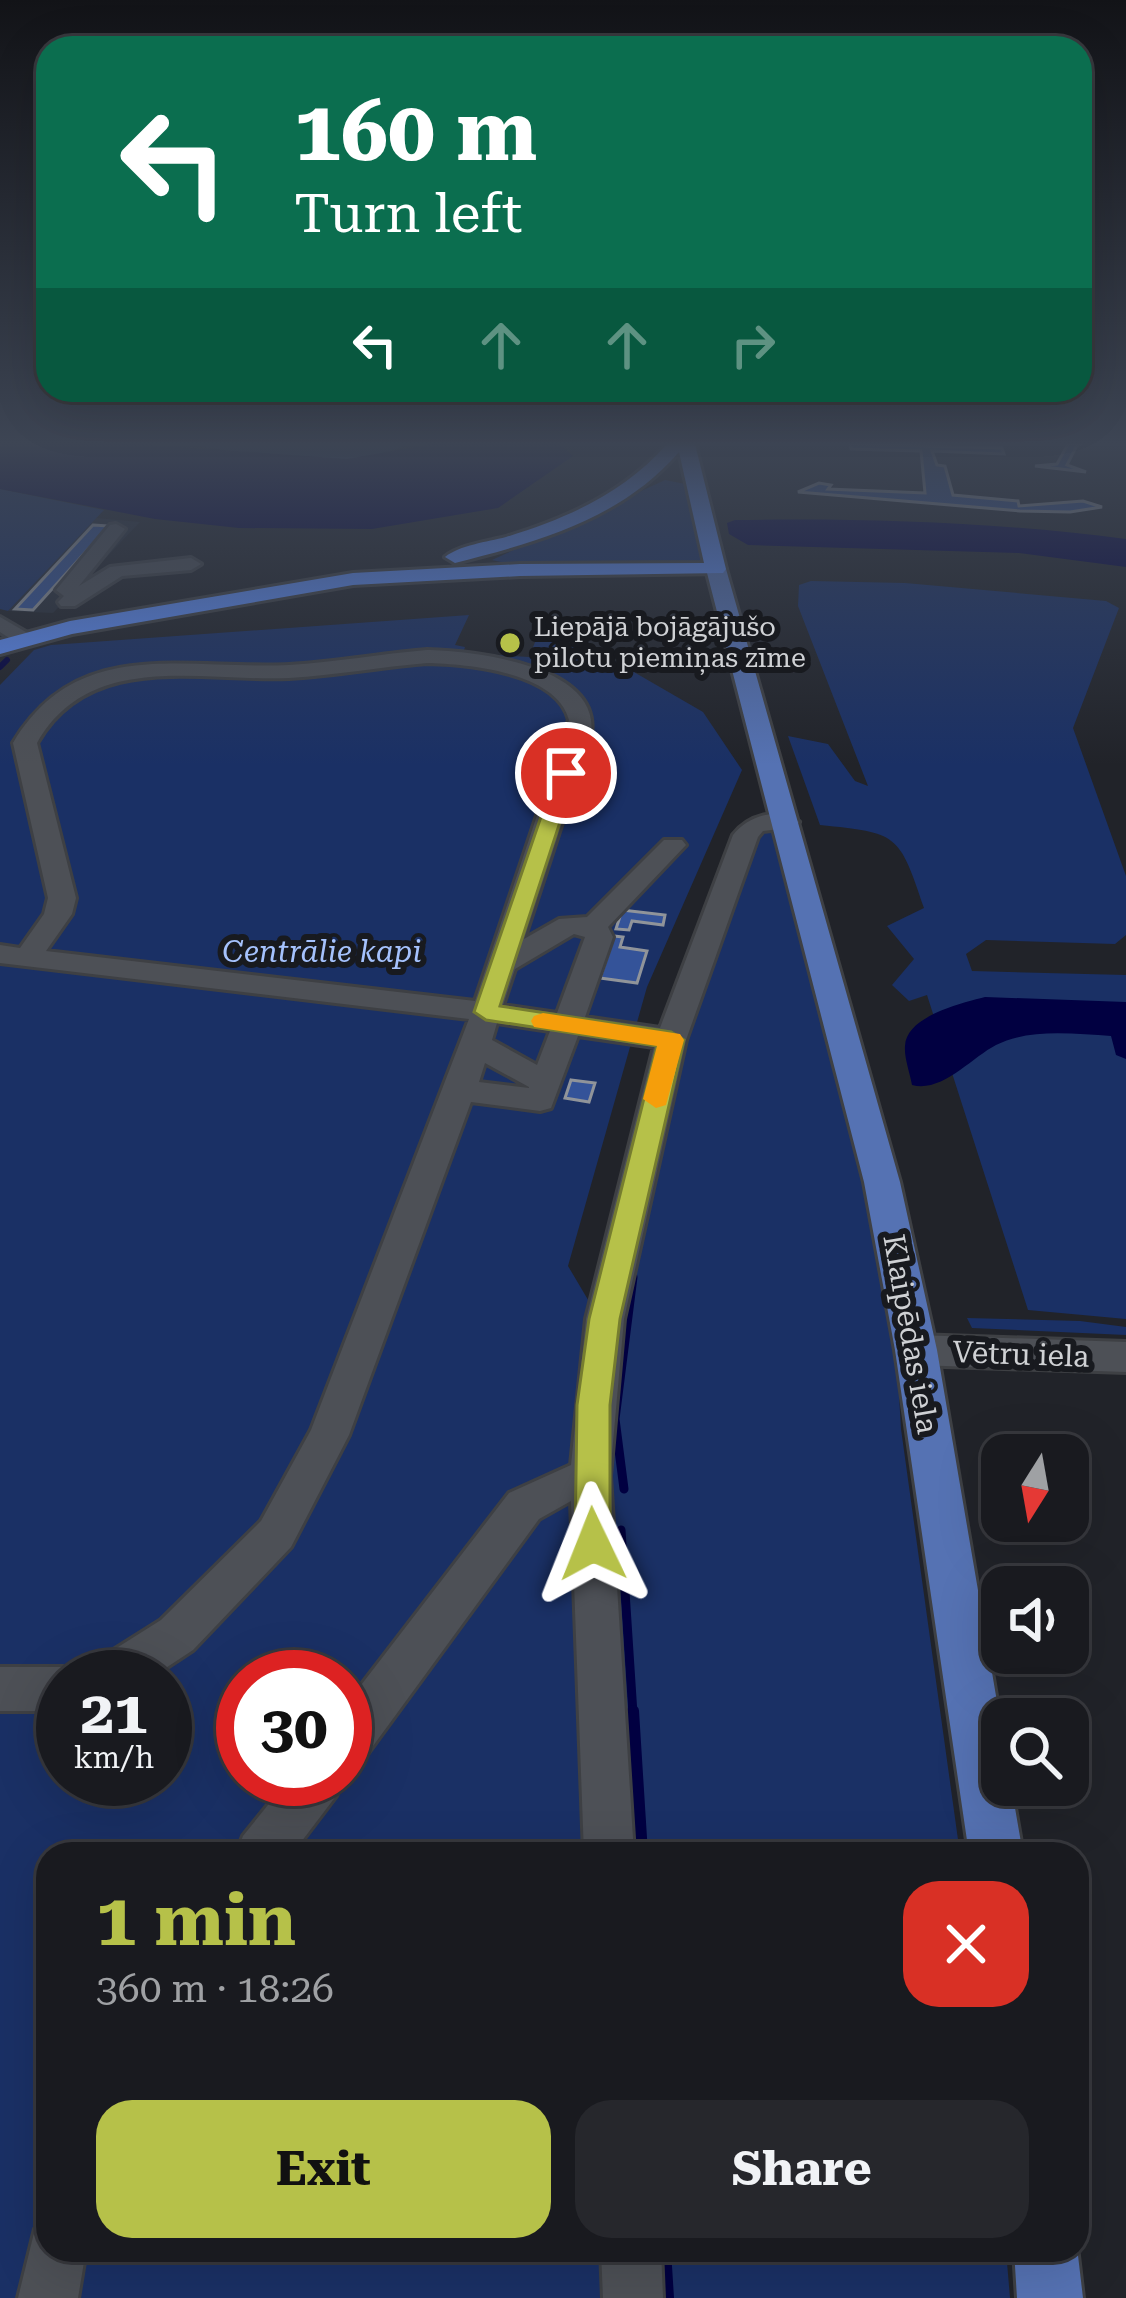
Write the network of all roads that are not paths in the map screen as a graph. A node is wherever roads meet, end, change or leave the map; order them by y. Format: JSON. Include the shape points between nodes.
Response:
{"nodes":[{"id":1,"x":97,"y":551,"type":"edge"},
{"id":2,"x":476,"y":551,"type":"edge"},
{"id":3,"x":495,"y":551,"type":"edge"},
{"id":4,"x":711,"y":551,"type":"edge"},
{"id":5,"x":191,"y":564,"type":"dead end"},
{"id":6,"x":716,"y":569,"type":"junction"},
{"id":7,"x":520,"y":570,"type":"junction"},
{"id":8,"x":353,"y":579,"type":"junction"},
{"id":9,"x":68,"y":602,"type":"junction"},
{"id":10,"x":0,"y":623,"type":"edge"},
{"id":11,"x":70,"y":628,"type":"junction"},
{"id":12,"x":24,"y":639,"type":"junction"},
{"id":13,"x":0,"y":646,"type":"edge"},
{"id":14,"x":786,"y":822,"type":"junction"},
{"id":15,"x":674,"y":845,"type":"dead end"},
{"id":16,"x":594,"y":926,"type":"junction"},
{"id":17,"x":14,"y":956,"type":"edge"},
{"id":18,"x":499,"y":966,"type":"junction"},
{"id":19,"x":486,"y":1012,"type":"junction"},
{"id":20,"x":570,"y":1026,"type":"junction"},
{"id":21,"x":671,"y":1040,"type":"junction"},
{"id":22,"x":475,"y":1044,"type":"junction"},
{"id":23,"x":548,"y":1084,"type":"junction"},
{"id":24,"x":460,"y":1090,"type":"junction"},
{"id":25,"x":916,"y":1350,"type":"junction"},
{"id":26,"x":1126,"y":1357,"type":"edge"},
{"id":27,"x":590,"y":1476,"type":"junction"},
{"id":28,"x":154,"y":1650,"type":"edge"},
{"id":29,"x":0,"y":1689,"type":"edge"},
{"id":30,"x":36,"y":1689,"type":"edge"},
{"id":31,"x":372,"y":1708,"type":"edge"},
{"id":32,"x":298,"y":1806,"type":"edge"},
{"id":33,"x":270,"y":1842,"type":"edge"},
{"id":34,"x":608,"y":1842,"type":"edge"},
{"id":35,"x":994,"y":1842,"type":"edge"},
{"id":36,"x":54,"y":2262,"type":"edge"},
{"id":37,"x":632,"y":2262,"type":"edge"},
{"id":38,"x":1047,"y":2262,"type":"edge"},
{"id":39,"x":48,"y":2298,"type":"edge"},
{"id":40,"x":633,"y":2298,"type":"edge"},
{"id":41,"x":1050,"y":2298,"type":"edge"}],
"edges":[{"from":1,"to":9,"type":"street","via":[[65,591]]},
{"from":2,"to":8,"type":"highway"},
{"from":3,"to":7,"type":"highway","via":[[482,561],[487,566]]},
{"from":4,"to":6,"type":"highway","name":"Klaipēdas iela"},
{"from":5,"to":9,"type":"street","via":[[117,572]]},
{"from":6,"to":7,"type":"highway"},
{"from":6,"to":14,"type":"main road","name":"Klaipēdas iela"},
{"from":7,"to":8,"type":"highway"},
{"from":8,"to":11,"type":"highway"},
{"from":9,"to":11,"type":"street"},
{"from":10,"to":12,"type":"street"},
{"from":11,"to":12,"type":"highway"},
{"from":12,"to":13,"type":"highway"},
{"from":14,"to":21,"type":"street","via":[[756,824],[746,835]]},
{"from":14,"to":25,"type":"main road","name":"Klaipēdas iela","via":[[882,1182]]},
{"from":15,"to":16,"type":"street"},
{"from":16,"to":18,"type":"street","via":[[569,926]]},
{"from":16,"to":20,"type":"street","via":[[599,937]]},
{"from":17,"to":18,"type":"street","via":[[58,914],[62,898],[26,761],[25,742],[51,704],[88,682],[135,671],[290,671],[423,655],[536,676],[579,707],[583,721]]},
{"from":17,"to":19,"type":"street"},
{"from":18,"to":19,"type":"street"},
{"from":19,"to":20,"type":"street"},
{"from":19,"to":22,"type":"street"},
{"from":20,"to":21,"type":"street"},
{"from":20,"to":23,"type":"street"},
{"from":21,"to":27,"type":"street","via":[[605,1319]]},
{"from":22,"to":23,"type":"street"},
{"from":22,"to":24,"type":"street"},
{"from":23,"to":24,"type":"street","via":[[540,1100]]},
{"from":24,"to":28,"type":"street","via":[[329,1435],[276,1534]]},
{"from":25,"to":26,"type":"street","name":"Vētru iela"},
{"from":25,"to":35,"type":"main road","name":"Klaipēdas iela"},
{"from":27,"to":31,"type":"street","via":[[524,1506]]},
{"from":27,"to":34,"type":"street"},
{"from":29,"to":30,"type":"street"},
{"from":32,"to":33,"type":"street"},
{"from":36,"to":39,"type":"street"},
{"from":37,"to":40,"type":"street"},
{"from":38,"to":41,"type":"main road"}]}
